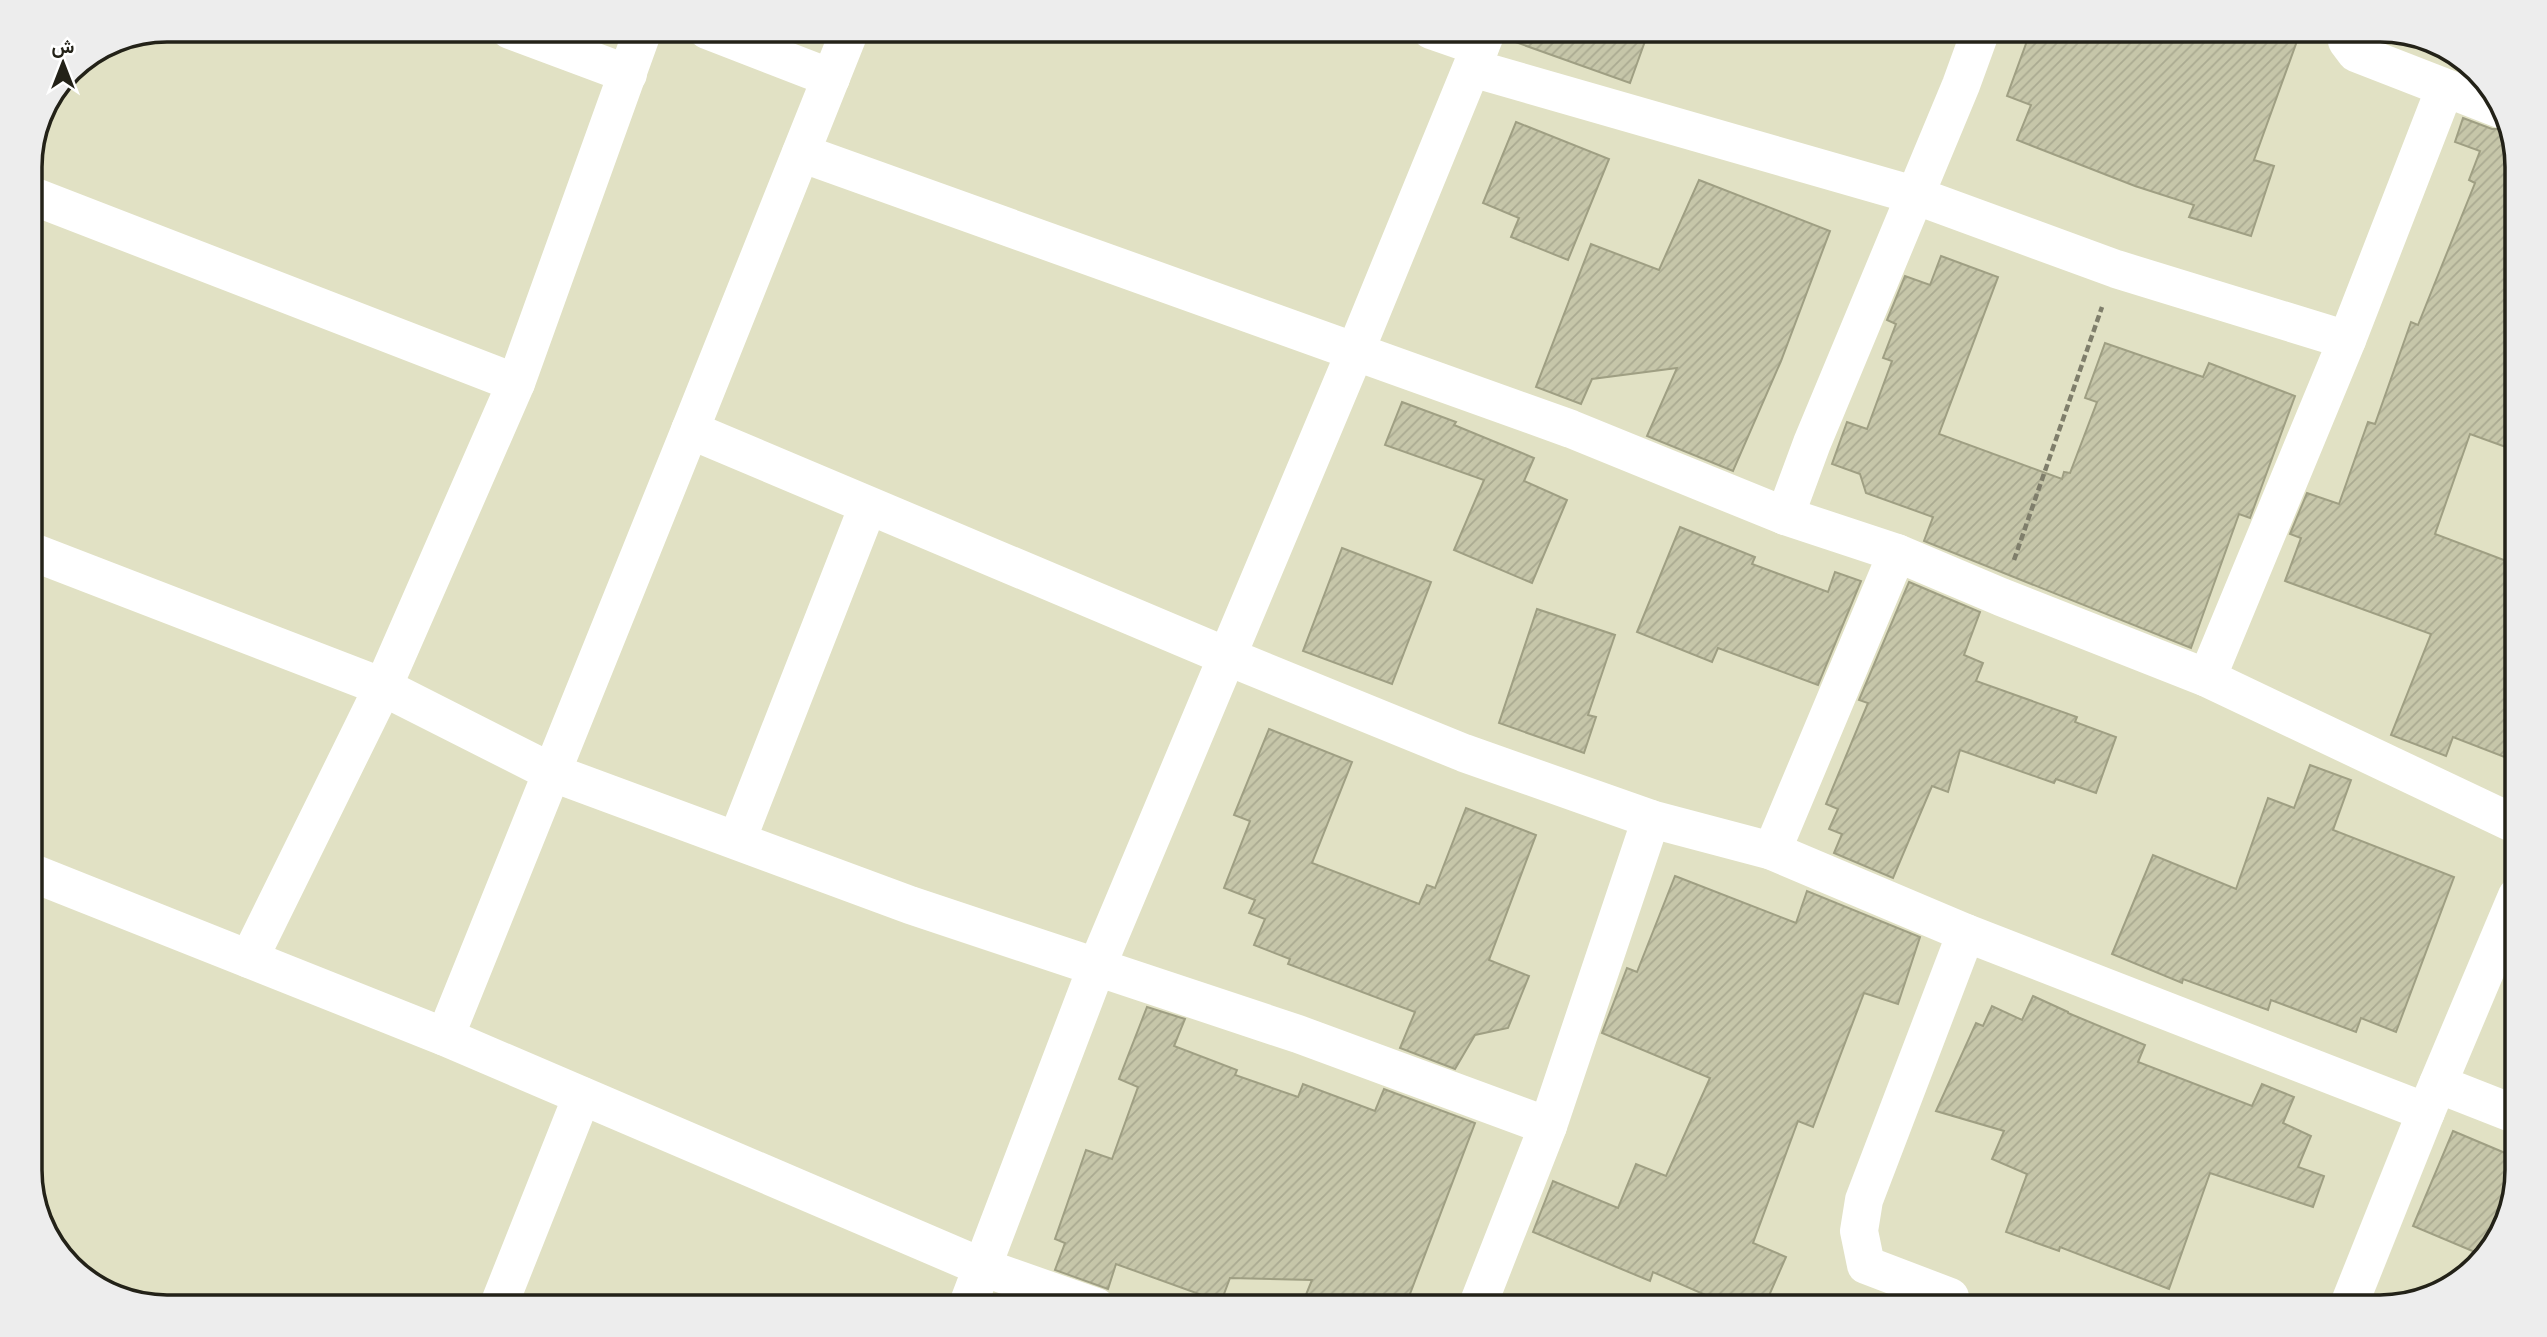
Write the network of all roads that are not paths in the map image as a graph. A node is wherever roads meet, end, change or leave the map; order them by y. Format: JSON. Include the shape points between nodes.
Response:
{"nodes":[{"id":1,"x":542,"y":42,"type":"edge"},
{"id":2,"x":639,"y":42,"type":"edge"},
{"id":3,"x":738,"y":42,"type":"edge"},
{"id":4,"x":845,"y":42,"type":"edge"},
{"id":5,"x":1977,"y":42,"type":"edge"},
{"id":6,"x":2348,"y":42,"type":"edge"},
{"id":7,"x":1480,"y":48,"type":"edge"},
{"id":8,"x":628,"y":74,"type":"junction"},
{"id":9,"x":831,"y":78,"type":"junction"},
{"id":10,"x":2445,"y":88,"type":"junction"},
{"id":11,"x":2488,"y":104,"type":"edge"},
{"id":12,"x":801,"y":153,"type":"junction"},
{"id":13,"x":1914,"y":195,"type":"junction"},
{"id":14,"x":42,"y":200,"type":"edge"},
{"id":15,"x":2347,"y":340,"type":"junction"},
{"id":16,"x":1355,"y":352,"type":"junction"},
{"id":17,"x":516,"y":383,"type":"junction"},
{"id":18,"x":690,"y":430,"type":"junction"},
{"id":19,"x":868,"y":506,"type":"junction"},
{"id":20,"x":1785,"y":516,"type":"junction"},
{"id":21,"x":1896,"y":553,"type":"junction"},
{"id":22,"x":42,"y":556,"type":"edge"},
{"id":23,"x":1226,"y":656,"type":"junction"},
{"id":24,"x":2207,"y":678,"type":"junction"},
{"id":25,"x":383,"y":687,"type":"junction"},
{"id":26,"x":553,"y":773,"type":"junction"},
{"id":27,"x":1651,"y":819,"type":"junction"},
{"id":28,"x":2505,"y":819,"type":"edge"},
{"id":29,"x":737,"y":840,"type":"junction"},
{"id":30,"x":1772,"y":851,"type":"junction"},
{"id":31,"x":42,"y":877,"type":"edge"},
{"id":32,"x":2505,"y":925,"type":"edge"},
{"id":33,"x":1966,"y":933,"type":"junction"},
{"id":34,"x":249,"y":959,"type":"junction"},
{"id":35,"x":1097,"y":965,"type":"junction"},
{"id":36,"x":445,"y":1037,"type":"junction"},
{"id":37,"x":582,"y":1096,"type":"junction"},
{"id":38,"x":2432,"y":1098,"type":"junction"},
{"id":39,"x":2505,"y":1113,"type":"edge"},
{"id":40,"x":1548,"y":1126,"type":"junction"},
{"id":41,"x":982,"y":1267,"type":"junction"},
{"id":42,"x":503,"y":1295,"type":"edge"},
{"id":43,"x":972,"y":1295,"type":"edge"},
{"id":44,"x":1062,"y":1295,"type":"edge"},
{"id":45,"x":1482,"y":1295,"type":"edge"},
{"id":46,"x":1936,"y":1295,"type":"edge"},
{"id":47,"x":2353,"y":1295,"type":"edge"}],
"edges":[{"from":1,"to":8,"type":"street"},
{"from":2,"to":8,"type":"street"},
{"from":3,"to":9,"type":"street"},
{"from":4,"to":9,"type":"street"},
{"from":5,"to":13,"type":"street"},
{"from":6,"to":10,"type":"street","via":[[2356,53]]},
{"from":7,"to":13,"type":"street"},
{"from":7,"to":16,"type":"street"},
{"from":8,"to":17,"type":"street"},
{"from":9,"to":12,"type":"street"},
{"from":10,"to":11,"type":"street"},
{"from":10,"to":15,"type":"street"},
{"from":12,"to":16,"type":"street"},
{"from":12,"to":18,"type":"street"},
{"from":13,"to":15,"type":"street","via":[[2116,269]]},
{"from":13,"to":20,"type":"street"},
{"from":14,"to":17,"type":"street"},
{"from":15,"to":24,"type":"street"},
{"from":16,"to":20,"type":"street","via":[[1571,429]]},
{"from":16,"to":23,"type":"street"},
{"from":17,"to":25,"type":"street"},
{"from":18,"to":19,"type":"street"},
{"from":18,"to":26,"type":"street"},
{"from":19,"to":23,"type":"street"},
{"from":19,"to":29,"type":"street"},
{"from":20,"to":21,"type":"street"},
{"from":21,"to":24,"type":"street"},
{"from":21,"to":30,"type":"street"},
{"from":22,"to":25,"type":"street"},
{"from":23,"to":27,"type":"street","via":[[1464,753]]},
{"from":23,"to":35,"type":"street"},
{"from":24,"to":28,"type":"street"},
{"from":25,"to":26,"type":"street"},
{"from":25,"to":34,"type":"street"},
{"from":26,"to":29,"type":"street"},
{"from":26,"to":36,"type":"street"},
{"from":27,"to":30,"type":"street"},
{"from":27,"to":40,"type":"street"},
{"from":29,"to":35,"type":"street","via":[[910,905]]},
{"from":30,"to":33,"type":"street"},
{"from":31,"to":34,"type":"street"},
{"from":32,"to":38,"type":"street"},
{"from":33,"to":38,"type":"street"},
{"from":33,"to":46,"type":"street","via":[[1864,1200],[1859,1231],[1866,1265]]},
{"from":34,"to":36,"type":"street"},
{"from":35,"to":40,"type":"street"},
{"from":35,"to":41,"type":"street"},
{"from":36,"to":37,"type":"street"},
{"from":37,"to":41,"type":"street"},
{"from":37,"to":42,"type":"street"},
{"from":38,"to":39,"type":"street"},
{"from":38,"to":47,"type":"street"},
{"from":40,"to":45,"type":"street"},
{"from":41,"to":43,"type":"street"},
{"from":41,"to":44,"type":"street"}]}
